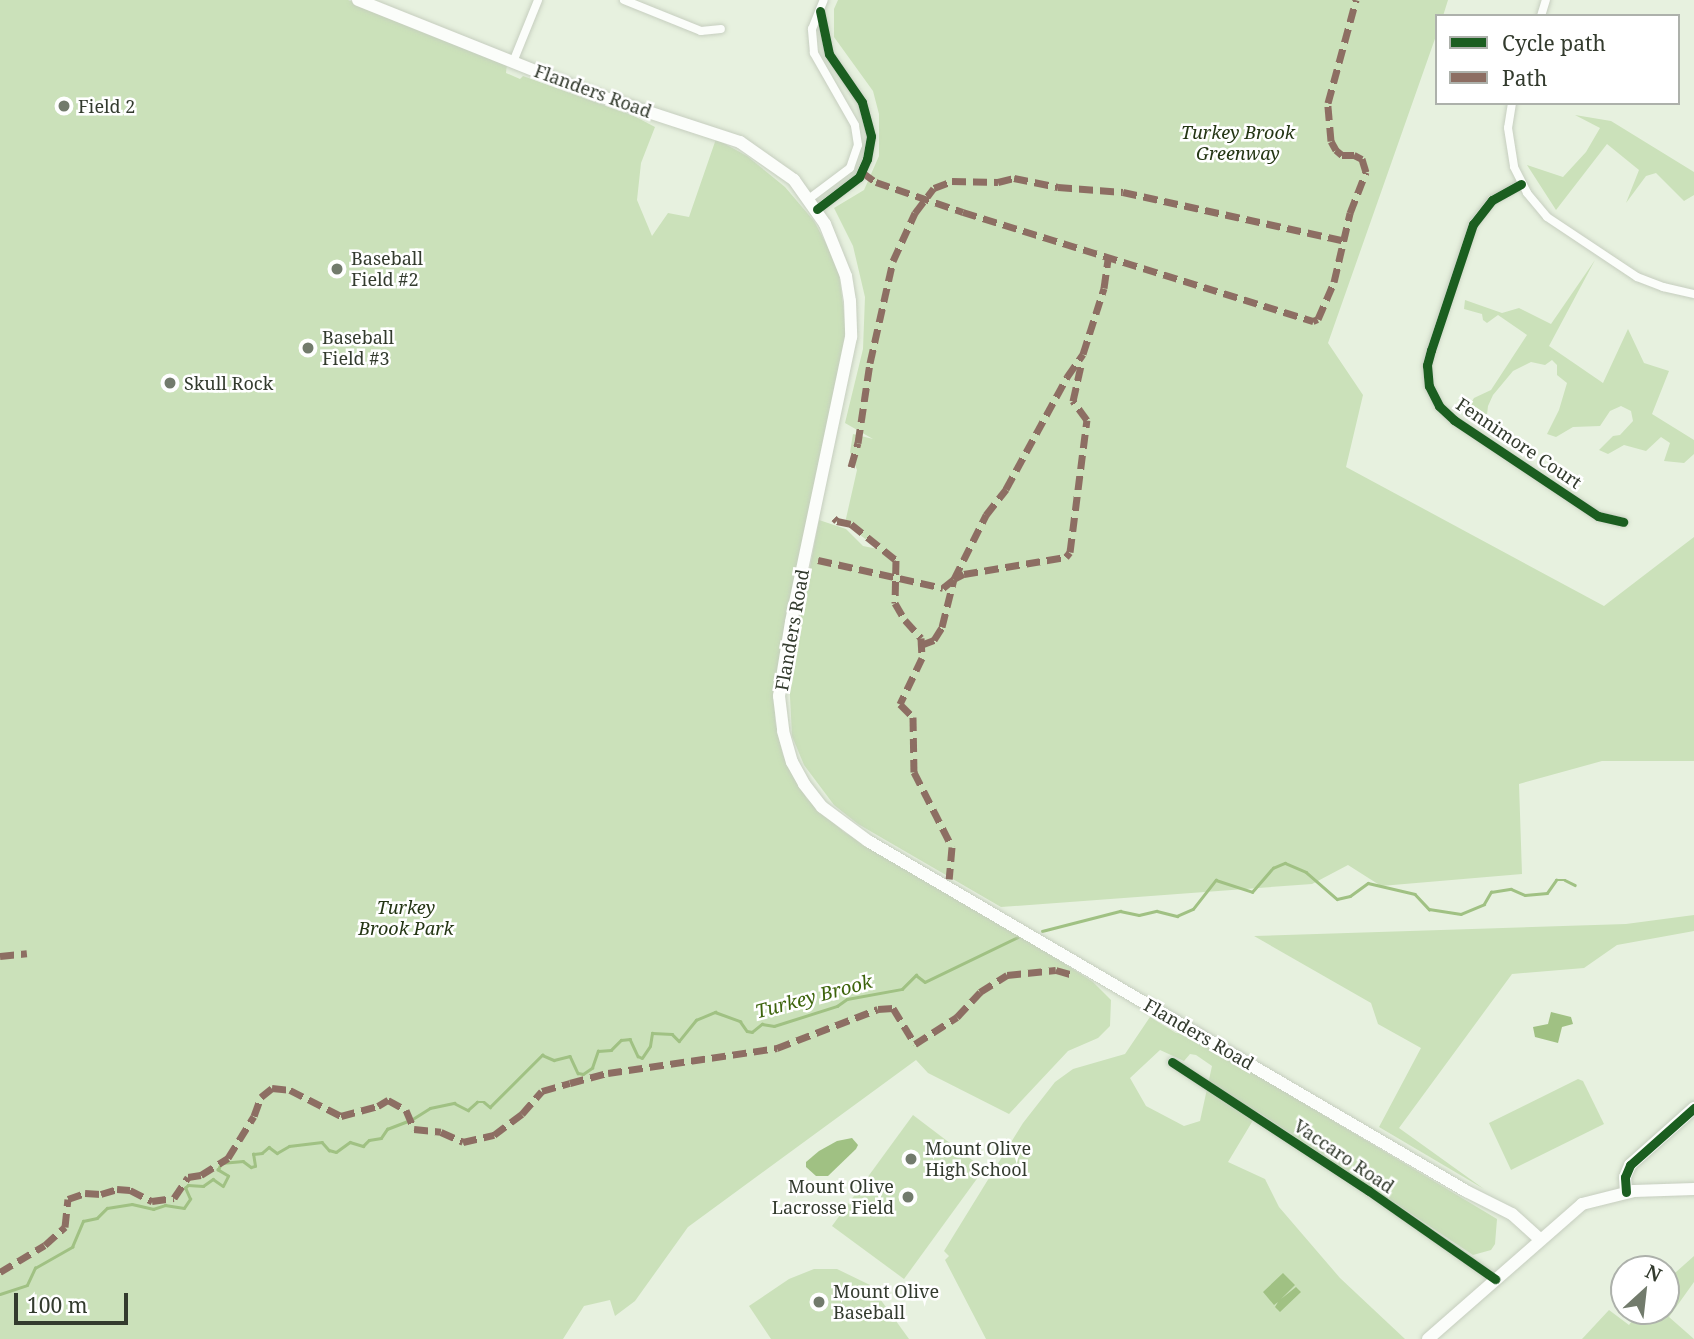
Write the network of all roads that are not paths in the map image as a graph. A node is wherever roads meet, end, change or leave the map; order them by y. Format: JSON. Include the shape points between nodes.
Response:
{"nodes":[{"id":1,"x":358,"y":0,"type":"edge"},
{"id":2,"x":538,"y":0,"type":"edge"},
{"id":3,"x":624,"y":0,"type":"edge"},
{"id":4,"x":824,"y":0,"type":"edge"},
{"id":5,"x":820,"y":11,"type":"junction"},
{"id":6,"x":722,"y":29,"type":"dead end"},
{"id":7,"x":513,"y":62,"type":"junction"},
{"id":8,"x":1512,"y":105,"type":"edge"},
{"id":9,"x":1521,"y":184,"type":"junction"},
{"id":10,"x":813,"y":204,"type":"junction"},
{"id":11,"x":1694,"y":294,"type":"edge"},
{"id":12,"x":1623,"y":522,"type":"dead end"},
{"id":13,"x":1172,"y":1062,"type":"dead end"},
{"id":14,"x":1694,"y":1108,"type":"edge"},
{"id":15,"x":1694,"y":1189,"type":"edge"},
{"id":16,"x":1626,"y":1192,"type":"junction"},
{"id":17,"x":1540,"y":1238,"type":"junction"},
{"id":18,"x":1495,"y":1279,"type":"junction"},
{"id":19,"x":1428,"y":1339,"type":"edge"}],
"edges":[{"from":1,"to":7,"type":"main road","name":"Flanders Road"},
{"from":2,"to":7,"type":"street"},
{"from":3,"to":6,"type":"street","via":[[701,31]]},
{"from":4,"to":5,"type":"street"},
{"from":5,"to":10,"type":"street","via":[[812,29],[814,53],[855,125],[858,145],[850,168]]},
{"from":5,"to":10,"type":"street","via":[[829,54],[864,107],[871,136],[859,177]]},
{"from":7,"to":10,"type":"main road","name":"Flanders Road","via":[[740,142],[786,172]]},
{"from":8,"to":9,"type":"street","via":[[1510,146]]},
{"from":9,"to":11,"type":"street","via":[[1546,217],[1623,269],[1663,287]]},
{"from":9,"to":12,"type":"street","name":"Fennimore Court","via":[[1488,205],[1470,232],[1429,357],[1429,386],[1439,406],[1454,420],[1598,516]]},
{"from":10,"to":17,"type":"main road","name":"Flanders Road","via":[[843,265],[851,329],[779,696],[789,753],[813,797],[868,841],[1512,1214]]},
{"from":13,"to":18,"type":"street","name":"Vaccaro Road"},
{"from":14,"to":16,"type":"main road","via":[[1630,1165]]},
{"from":15,"to":16,"type":"main road"},
{"from":16,"to":17,"type":"main road","via":[[1582,1203]]},
{"from":17,"to":18,"type":"main road"},
{"from":18,"to":19,"type":"main road"}]}
